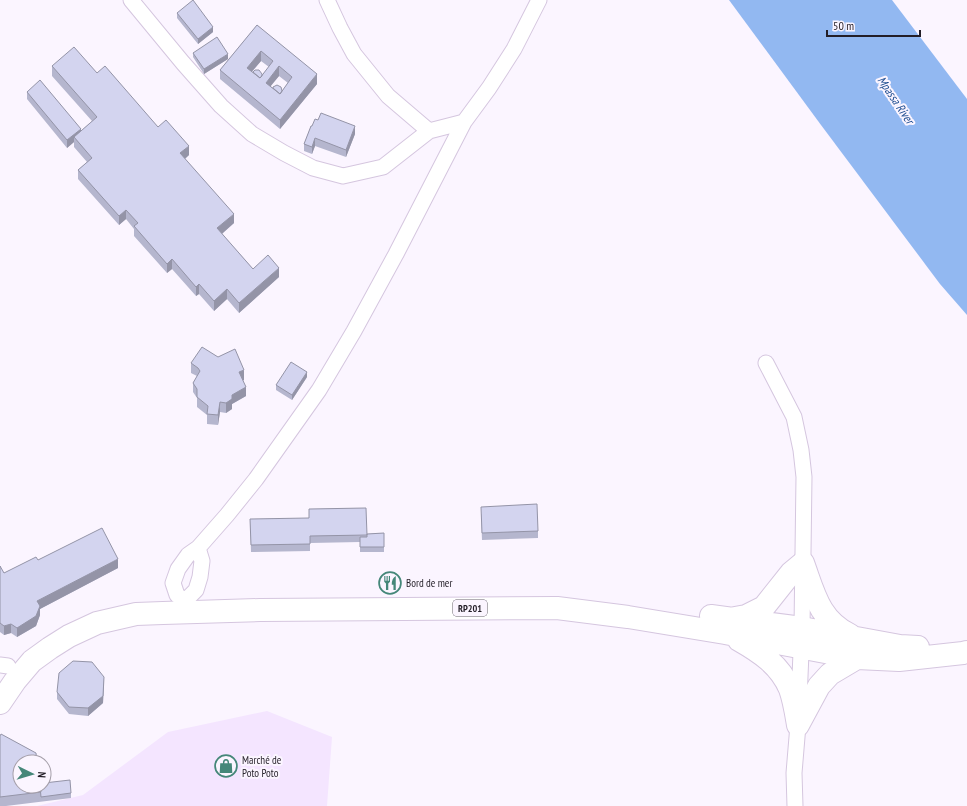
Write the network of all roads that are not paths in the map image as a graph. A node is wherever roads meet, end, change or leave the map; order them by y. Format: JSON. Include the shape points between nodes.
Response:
{"nodes":[{"id":1,"x":131,"y":0,"type":"edge"},
{"id":2,"x":328,"y":0,"type":"edge"},
{"id":3,"x":539,"y":0,"type":"edge"},
{"id":4,"x":464,"y":122,"type":"junction"},
{"id":5,"x":429,"y":131,"type":"junction"},
{"id":6,"x":766,"y":364,"type":"dead end"},
{"id":7,"x":198,"y":548,"type":"junction"},
{"id":8,"x":804,"y":563,"type":"junction"},
{"id":9,"x":185,"y":601,"type":"junction"},
{"id":10,"x":727,"y":626,"type":"junction"},
{"id":11,"x":801,"y":638,"type":"junction"},
{"id":12,"x":967,"y":645,"type":"edge"},
{"id":13,"x":858,"y":649,"type":"junction"},
{"id":14,"x":967,"y":652,"type":"edge"},
{"id":15,"x":3,"y":669,"type":"edge"},
{"id":16,"x":0,"y":703,"type":"edge"},
{"id":17,"x":798,"y":725,"type":"junction"},
{"id":18,"x":795,"y":806,"type":"edge"}],
"edges":[{"from":1,"to":5,"type":"street","via":[[221,106],[252,134],[313,168],[343,176],[383,167]]},
{"from":2,"to":5,"type":"street","via":[[354,54],[388,96]]},
{"from":3,"to":4,"type":"street","via":[[514,49]]},
{"from":4,"to":5,"type":"street"},
{"from":4,"to":7,"type":"street","via":[[396,254],[319,390],[256,479]]},
{"from":6,"to":8,"type":"street","via":[[794,417],[801,450],[804,477]]},
{"from":7,"to":9,"type":"street","via":[[202,561],[200,577],[196,590]]},
{"from":7,"to":9,"type":"street","via":[[188,555],[178,568],[173,583],[177,595]]},
{"from":8,"to":10,"type":"main road","via":[[791,573],[764,607]]},
{"from":8,"to":11,"type":"street"},
{"from":8,"to":13,"type":"main road","via":[[819,607]]},
{"from":9,"to":10,"type":"main road","number":"RP201","via":[[534,596],[590,600]]},
{"from":9,"to":15,"type":"main road","number":"RP201","via":[[149,602],[94,613],[66,624],[44,637]]},
{"from":10,"to":11,"type":"main road","number":"RP201"},
{"from":10,"to":16,"type":"main road","number":"RP201","via":[[548,608],[260,610],[136,614],[97,623],[50,648],[32,661]]},
{"from":10,"to":17,"type":"main road","via":[[770,660],[782,673],[790,690]]},
{"from":11,"to":13,"type":"main road","number":"RP201"},
{"from":11,"to":17,"type":"street"},
{"from":12,"to":13,"type":"main road","number":"RP201","via":[[940,648],[900,646]]},
{"from":13,"to":14,"type":"main road","number":"RP201","via":[[899,660]]},
{"from":13,"to":17,"type":"main road","via":[[819,686]]},
{"from":17,"to":18,"type":"street","via":[[794,773]]}]}
